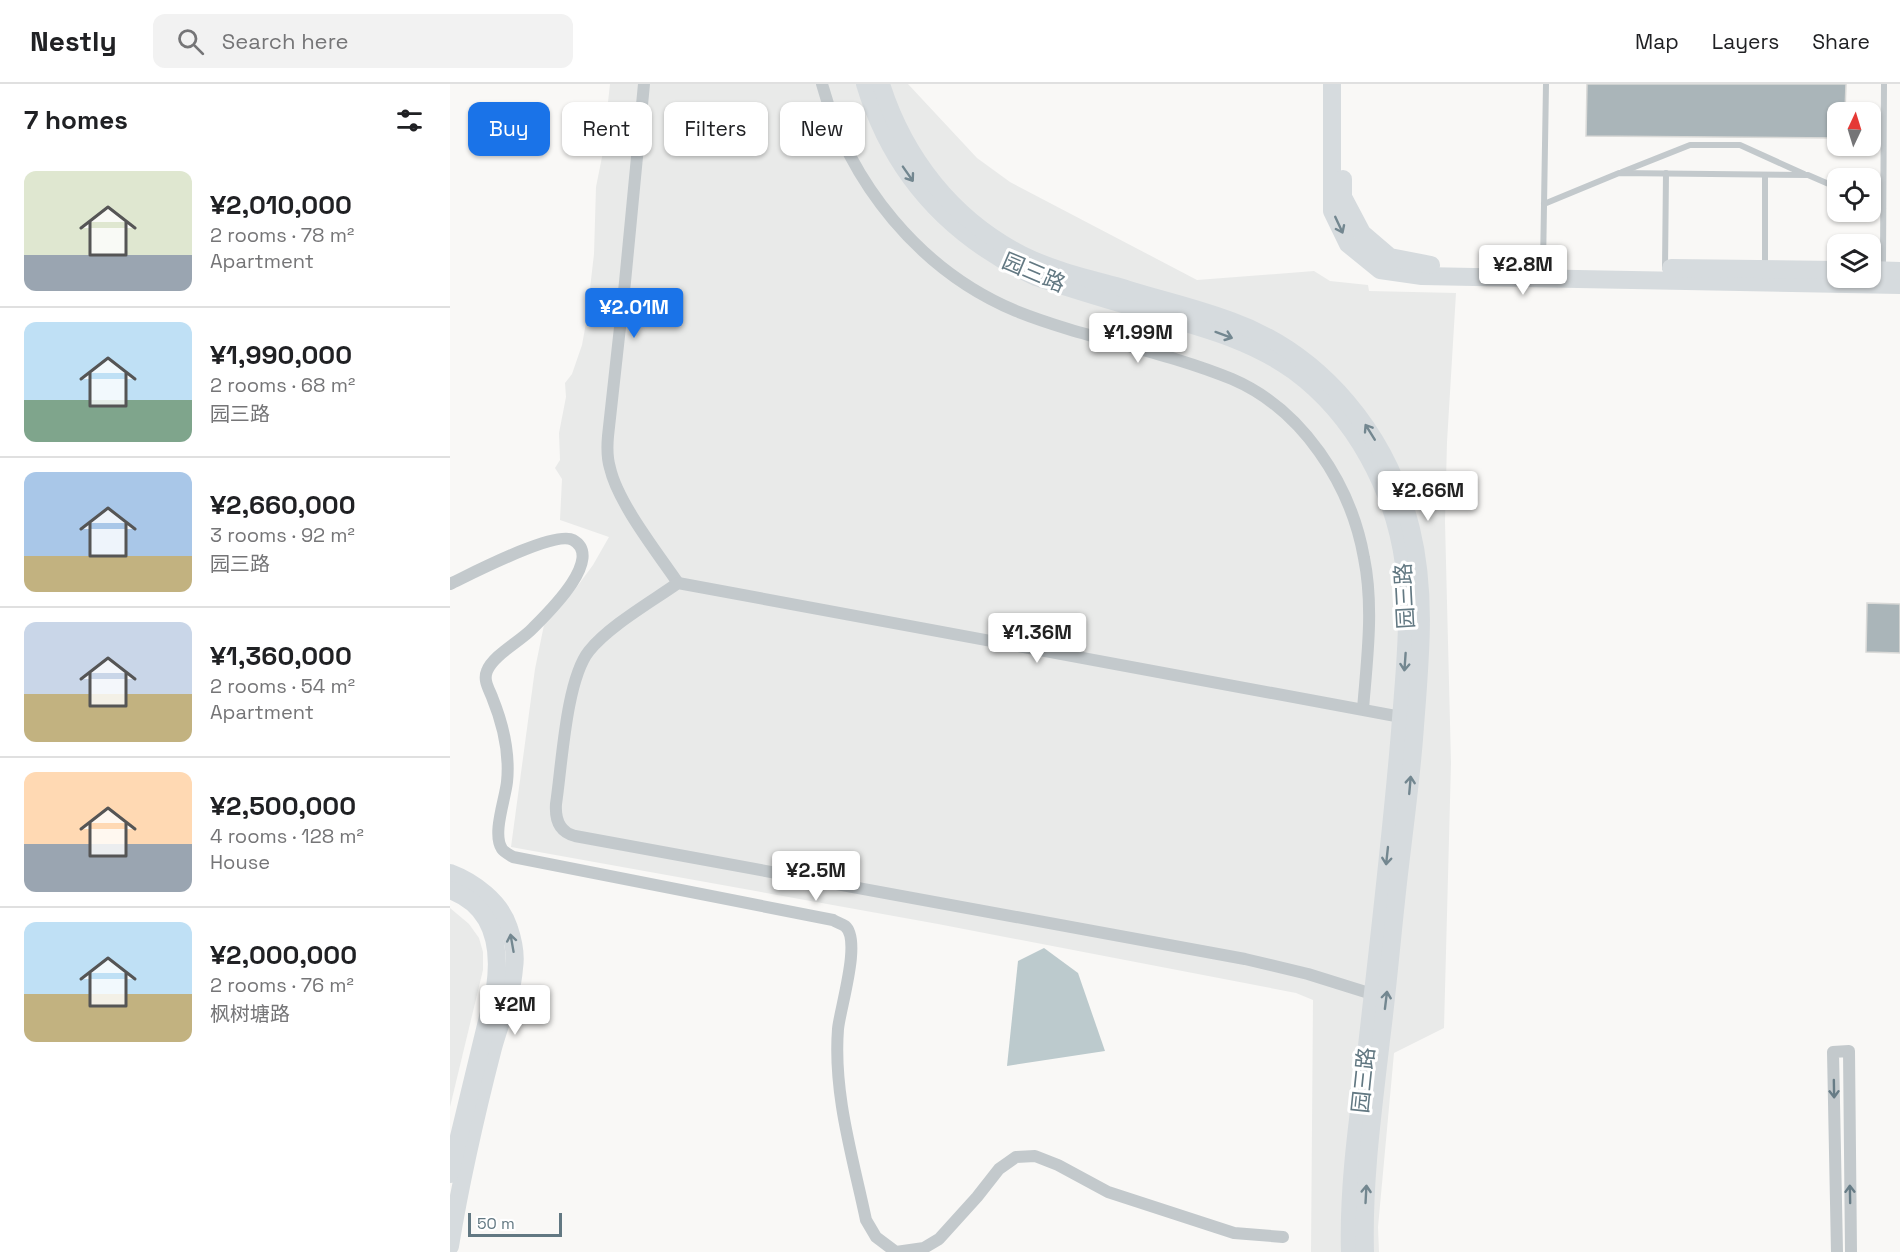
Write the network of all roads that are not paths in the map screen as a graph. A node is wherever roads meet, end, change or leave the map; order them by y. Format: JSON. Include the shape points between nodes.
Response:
{"nodes":[{"id":1,"x":644,"y":84,"type":"edge"},
{"id":2,"x":822,"y":84,"type":"edge"},
{"id":3,"x":866,"y":84,"type":"edge"},
{"id":4,"x":880,"y":84,"type":"edge"},
{"id":5,"x":1332,"y":84,"type":"edge"},
{"id":6,"x":1342,"y":84,"type":"edge"},
{"id":7,"x":1546,"y":84,"type":"edge"},
{"id":8,"x":1884,"y":84,"type":"edge"},
{"id":9,"x":1619,"y":173,"type":"junction"},
{"id":10,"x":1666,"y":173,"type":"junction"},
{"id":11,"x":1765,"y":175,"type":"junction"},
{"id":12,"x":1808,"y":175,"type":"junction"},
{"id":13,"x":1827,"y":183,"type":"edge"},
{"id":14,"x":1544,"y":204,"type":"junction"},
{"id":15,"x":1883,"y":209,"type":"joint"},
{"id":16,"x":1543,"y":267,"type":"junction"},
{"id":17,"x":1665,"y":268,"type":"junction"},
{"id":18,"x":1765,"y":269,"type":"junction"},
{"id":19,"x":1827,"y":270,"type":"edge"},
{"id":20,"x":1885,"y":271,"type":"edge"},
{"id":21,"x":1900,"y":285,"type":"edge"},
{"id":22,"x":678,"y":583,"type":"junction"},
{"id":23,"x":450,"y":584,"type":"edge"},
{"id":24,"x":1363,"y":709,"type":"junction"},
{"id":25,"x":1401,"y":717,"type":"junction"},
{"id":26,"x":450,"y":873,"type":"edge"},
{"id":27,"x":450,"y":890,"type":"edge"},
{"id":28,"x":1372,"y":994,"type":"junction"},
{"id":29,"x":450,"y":1174,"type":"edge"},
{"id":30,"x":1283,"y":1237,"type":"dead end"},
{"id":31,"x":450,"y":1246,"type":"edge"},
{"id":32,"x":1350,"y":1252,"type":"edge"},
{"id":33,"x":1365,"y":1252,"type":"edge"},
{"id":34,"x":1837,"y":1252,"type":"edge"},
{"id":35,"x":1851,"y":1252,"type":"edge"}],
"edges":[{"from":1,"to":22,"type":"street","via":[[608,456],[620,495]]},
{"from":2,"to":24,"type":"street","via":[[845,146],[878,201],[923,252],[958,279],[1015,310],[1234,380],[1277,408],[1309,439],[1339,485],[1364,555],[1369,602]]},
{"from":3,"to":25,"type":"main road","name":"园三路","one_way":true,"via":[[889,143],[915,184],[949,222],[988,252],[1036,277],[1246,344],[1294,371],[1336,410],[1372,464],[1398,534],[1407,606]]},
{"from":33,"to":4,"type":"main road","name":"园三路","one_way":true,"via":[[1369,1155],[1409,795],[1420,637],[1420,573],[1397,486],[1370,431],[1344,398],[1318,371],[1269,338],[1231,321],[1045,265],[1005,246],[975,225],[944,197],[917,162],[894,121]]},
{"from":5,"to":21,"type":"main road","one_way":true,"via":[[1332,211],[1348,244],[1380,270],[1422,276]]},
{"from":6,"to":16,"type":"main road","via":[[1343,197],[1362,233],[1390,257],[1423,265]]},
{"from":7,"to":14,"type":"lane"},
{"from":8,"to":15,"type":"lane"},
{"from":9,"to":10,"type":"lane"},
{"from":9,"to":12,"type":"lane","via":[[1690,145],[1740,145]]},
{"from":9,"to":14,"type":"lane"},
{"from":10,"to":11,"type":"lane"},
{"from":10,"to":17,"type":"lane"},
{"from":11,"to":12,"type":"lane"},
{"from":11,"to":18,"type":"lane"},
{"from":12,"to":13,"type":"lane"},
{"from":14,"to":16,"type":"lane"},
{"from":15,"to":20,"type":"lane"},
{"from":16,"to":17,"type":"main road"},
{"from":17,"to":18,"type":"main road"},
{"from":18,"to":19,"type":"main road"},
{"from":22,"to":24,"type":"street"},
{"from":22,"to":28,"type":"street","via":[[605,634],[590,649],[579,670],[556,811],[558,824],[569,834],[1245,959]]},
{"from":23,"to":30,"type":"street","via":[[556,540],[570,538],[583,553],[583,562],[569,588],[486,672],[507,755],[498,836],[502,850],[513,857],[832,920],[846,927],[852,939],[838,1028],[838,1074],[866,1220],[876,1237],[896,1252],[924,1248],[939,1239],[999,1169],[1016,1156],[1035,1156],[1058,1164],[1107,1192],[1234,1233]]},
{"from":24,"to":25,"type":"street"},
{"from":25,"to":28,"type":"main road","name":"园三路","one_way":true},
{"from":31,"to":26,"type":"main road","one_way":true,"via":[[460,1186],[515,967],[509,926],[498,909],[485,894]]},
{"from":27,"to":29,"type":"main road","via":[[469,900],[492,928],[498,966]]},
{"from":28,"to":32,"type":"main road","name":"园三路","via":[[1353,1172]]},
{"from":35,"to":34,"type":"street","one_way":true,"via":[[1849,1051],[1833,1052]]}]}
